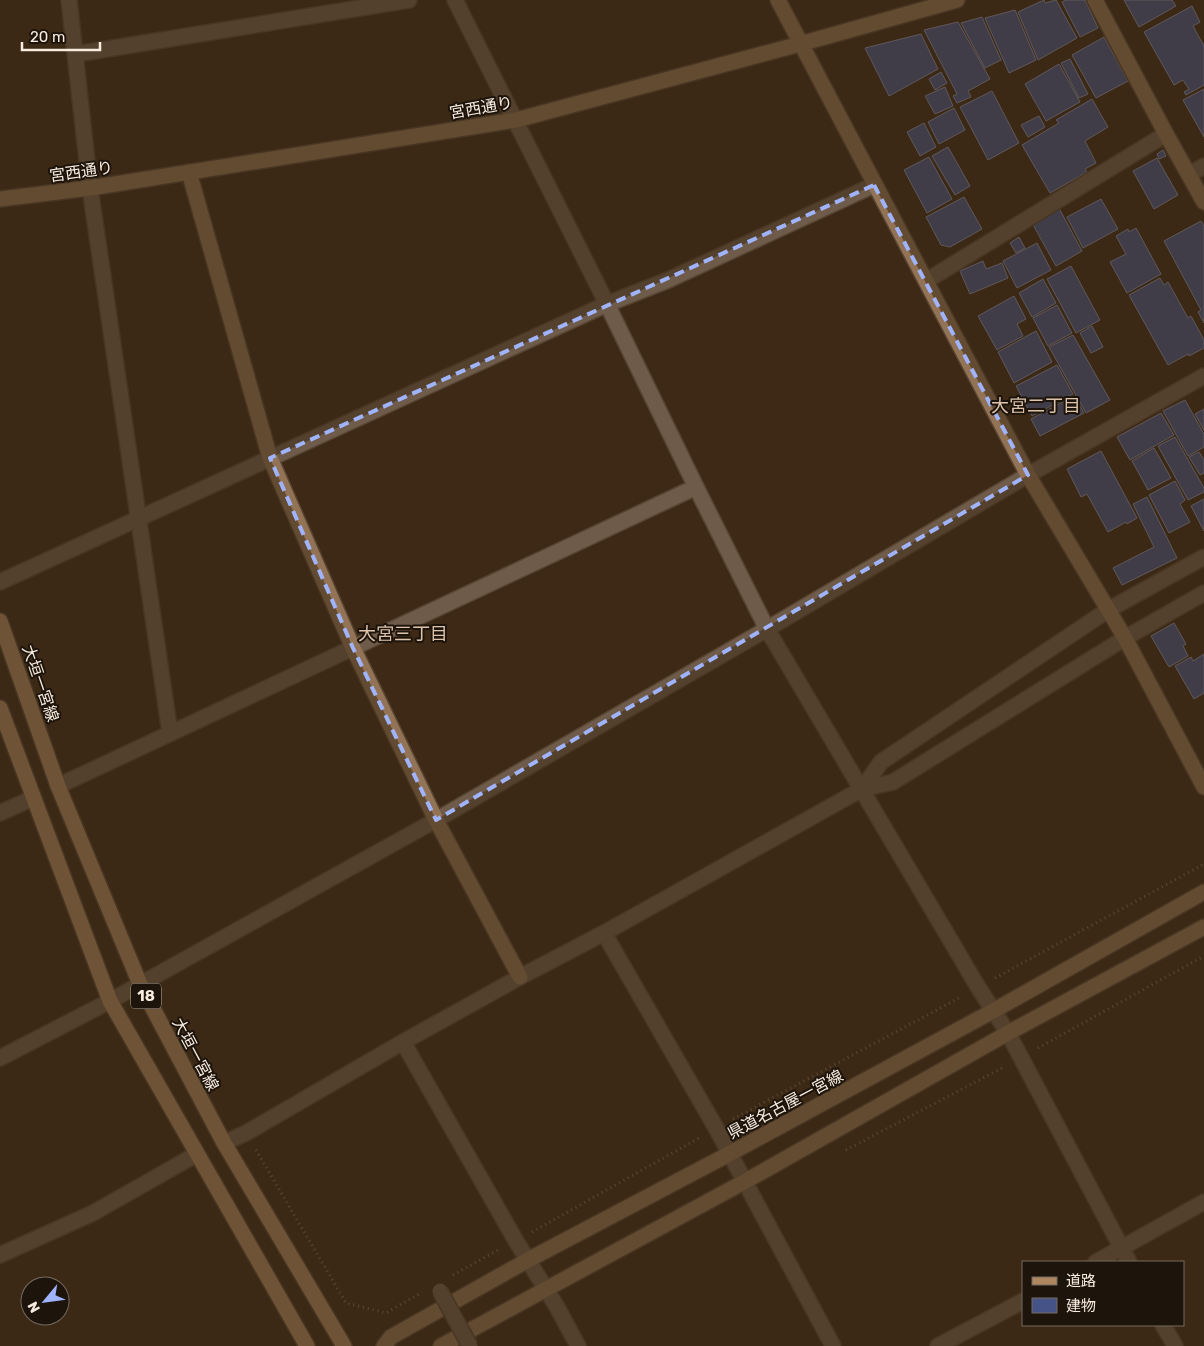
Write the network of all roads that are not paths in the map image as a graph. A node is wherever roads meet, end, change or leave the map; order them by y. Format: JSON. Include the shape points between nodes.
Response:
{"nodes":[{"id":1,"x":69,"y":0,"type":"edge"},
{"id":2,"x":409,"y":0,"type":"edge"},
{"id":3,"x":456,"y":0,"type":"edge"},
{"id":4,"x":778,"y":0,"type":"edge"},
{"id":5,"x":957,"y":0,"type":"edge"},
{"id":6,"x":1095,"y":0,"type":"edge"},
{"id":7,"x":800,"y":44,"type":"junction"},
{"id":8,"x":76,"y":54,"type":"junction"},
{"id":9,"x":516,"y":120,"type":"junction"},
{"id":10,"x":1166,"y":134,"type":"junction"},
{"id":11,"x":1204,"y":166,"type":"edge"},
{"id":12,"x":189,"y":172,"type":"junction"},
{"id":13,"x":1189,"y":175,"type":"junction"},
{"id":14,"x":874,"y":185,"type":"junction"},
{"id":15,"x":90,"y":188,"type":"junction"},
{"id":16,"x":0,"y":200,"type":"edge"},
{"id":17,"x":1204,"y":202,"type":"edge"},
{"id":18,"x":926,"y":280,"type":"junction"},
{"id":19,"x":607,"y":304,"type":"junction"},
{"id":20,"x":1204,"y":376,"type":"edge"},
{"id":21,"x":270,"y":458,"type":"junction"},
{"id":22,"x":1028,"y":475,"type":"junction"},
{"id":23,"x":696,"y":487,"type":"junction"},
{"id":24,"x":138,"y":519,"type":"junction"},
{"id":25,"x":1204,"y":557,"type":"edge"},
{"id":26,"x":0,"y":582,"type":"edge"},
{"id":27,"x":1204,"y":594,"type":"edge"},
{"id":28,"x":1108,"y":610,"type":"junction"},
{"id":29,"x":0,"y":621,"type":"edge"},
{"id":30,"x":767,"y":629,"type":"junction"},
{"id":31,"x":1125,"y":638,"type":"junction"},
{"id":32,"x":353,"y":648,"type":"junction"},
{"id":33,"x":0,"y":708,"type":"edge"},
{"id":34,"x":170,"y":732,"type":"junction"},
{"id":35,"x":58,"y":786,"type":"junction"},
{"id":36,"x":1204,"y":787,"type":"edge"},
{"id":37,"x":862,"y":789,"type":"junction"},
{"id":38,"x":33,"y":798,"type":"junction"},
{"id":39,"x":0,"y":813,"type":"edge"},
{"id":40,"x":436,"y":820,"type":"junction"},
{"id":41,"x":1204,"y":892,"type":"edge"},
{"id":42,"x":1204,"y":927,"type":"edge"},
{"id":43,"x":604,"y":933,"type":"junction"},
{"id":44,"x":520,"y":977,"type":"junction"},
{"id":45,"x":140,"y":984,"type":"junction"},
{"id":46,"x":110,"y":1001,"type":"junction"},
{"id":47,"x":993,"y":1011,"type":"junction"},
{"id":48,"x":1008,"y":1033,"type":"junction"},
{"id":49,"x":403,"y":1042,"type":"junction"},
{"id":50,"x":0,"y":1058,"type":"edge"},
{"id":51,"x":224,"y":1142,"type":"junction"},
{"id":52,"x":197,"y":1154,"type":"junction"},
{"id":53,"x":730,"y":1154,"type":"junction"},
{"id":54,"x":744,"y":1182,"type":"junction"},
{"id":55,"x":1204,"y":1202,"type":"edge"},
{"id":56,"x":1122,"y":1249,"type":"junction"},
{"id":57,"x":0,"y":1255,"type":"edge"},
{"id":58,"x":528,"y":1260,"type":"junction"},
{"id":59,"x":1098,"y":1261,"type":"edge"},
{"id":60,"x":1128,"y":1261,"type":"edge"},
{"id":61,"x":546,"y":1289,"type":"junction"},
{"id":62,"x":432,"y":1291,"type":"road end"},
{"id":63,"x":1022,"y":1302,"type":"edge"},
{"id":64,"x":1164,"y":1326,"type":"edge"},
{"id":65,"x":308,"y":1346,"type":"edge"},
{"id":66,"x":344,"y":1346,"type":"edge"},
{"id":67,"x":384,"y":1346,"type":"edge"},
{"id":68,"x":441,"y":1346,"type":"edge"},
{"id":69,"x":470,"y":1346,"type":"edge"},
{"id":70,"x":578,"y":1346,"type":"edge"},
{"id":71,"x":833,"y":1346,"type":"edge"},
{"id":72,"x":938,"y":1346,"type":"edge"},
{"id":73,"x":1175,"y":1346,"type":"edge"}],
"edges":[{"from":1,"to":8,"type":"street"},
{"from":2,"to":8,"type":"street"},
{"from":3,"to":9,"type":"street"},
{"from":4,"to":7,"type":"street"},
{"from":5,"to":7,"type":"street","name":"宮西通り"},
{"from":6,"to":10,"type":"street"},
{"from":7,"to":9,"type":"street","name":"宮西通り"},
{"from":7,"to":14,"type":"street"},
{"from":8,"to":15,"type":"street"},
{"from":9,"to":12,"type":"street","name":"宮西通り"},
{"from":9,"to":19,"type":"street"},
{"from":10,"to":13,"type":"street"},
{"from":10,"to":18,"type":"street"},
{"from":11,"to":13,"type":"street"},
{"from":12,"to":15,"type":"street","name":"宮西通り"},
{"from":12,"to":21,"type":"street"},
{"from":13,"to":17,"type":"street"},
{"from":14,"to":18,"type":"street"},
{"from":14,"to":19,"type":"street","via":[[668,280]]},
{"from":15,"to":16,"type":"street","name":"宮西通り"},
{"from":15,"to":24,"type":"street"},
{"from":18,"to":22,"type":"street"},
{"from":19,"to":21,"type":"street"},
{"from":19,"to":23,"type":"street"},
{"from":20,"to":22,"type":"street"},
{"from":21,"to":24,"type":"street"},
{"from":21,"to":32,"type":"street"},
{"from":22,"to":28,"type":"street"},
{"from":22,"to":30,"type":"street"},
{"from":23,"to":30,"type":"street"},
{"from":23,"to":32,"type":"street"},
{"from":24,"to":26,"type":"street"},
{"from":24,"to":34,"type":"street"},
{"from":25,"to":28,"type":"street"},
{"from":27,"to":31,"type":"street"},
{"from":28,"to":31,"type":"street"},
{"from":28,"to":37,"type":"street","via":[[881,762]]},
{"from":29,"to":35,"type":"main road","name":"大垣一宮線","number":"18"},
{"from":30,"to":37,"type":"street"},
{"from":30,"to":40,"type":"street"},
{"from":31,"to":36,"type":"street"},
{"from":31,"to":37,"type":"street","via":[[893,782]]},
{"from":32,"to":34,"type":"street"},
{"from":32,"to":40,"type":"street"},
{"from":33,"to":38,"type":"main road","number":"18"},
{"from":34,"to":35,"type":"street"},
{"from":35,"to":45,"type":"main road","name":"大垣一宮線","number":"18"},
{"from":37,"to":43,"type":"street"},
{"from":37,"to":47,"type":"street"},
{"from":38,"to":39,"type":"street"},
{"from":38,"to":46,"type":"main road","number":"18"},
{"from":40,"to":44,"type":"street"},
{"from":40,"to":45,"type":"street"},
{"from":41,"to":47,"type":"street","name":"県道名古屋一宮線"},
{"from":42,"to":48,"type":"street"},
{"from":43,"to":44,"type":"street"},
{"from":43,"to":53,"type":"street"},
{"from":44,"to":49,"type":"street"},
{"from":45,"to":46,"type":"street"},
{"from":45,"to":51,"type":"main road","name":"大垣一宮線","number":"18"},
{"from":46,"to":50,"type":"street"},
{"from":46,"to":52,"type":"main road","number":"18"},
{"from":47,"to":48,"type":"street"},
{"from":47,"to":53,"type":"street","name":"県道名古屋一宮線"},
{"from":48,"to":54,"type":"street"},
{"from":48,"to":56,"type":"street"},
{"from":49,"to":51,"type":"street","via":[[246,1133]]},
{"from":49,"to":58,"type":"street"},
{"from":51,"to":66,"type":"main road","name":"大垣一宮線","number":"18"},
{"from":52,"to":57,"type":"street","via":[[93,1213]]},
{"from":52,"to":65,"type":"main road","number":"18"},
{"from":53,"to":54,"type":"street"},
{"from":53,"to":58,"type":"street","name":"県道名古屋一宮線"},
{"from":54,"to":61,"type":"street"},
{"from":54,"to":71,"type":"street"},
{"from":55,"to":56,"type":"street"},
{"from":56,"to":59,"type":"street"},
{"from":56,"to":60,"type":"street"},
{"from":58,"to":61,"type":"street"},
{"from":58,"to":67,"type":"street","name":"県道名古屋一宮線","via":[[392,1337]]},
{"from":61,"to":68,"type":"street"},
{"from":61,"to":70,"type":"street"},
{"from":62,"to":69,"type":"street","bridge":true},
{"from":63,"to":72,"type":"street"},
{"from":64,"to":73,"type":"street"}]}
